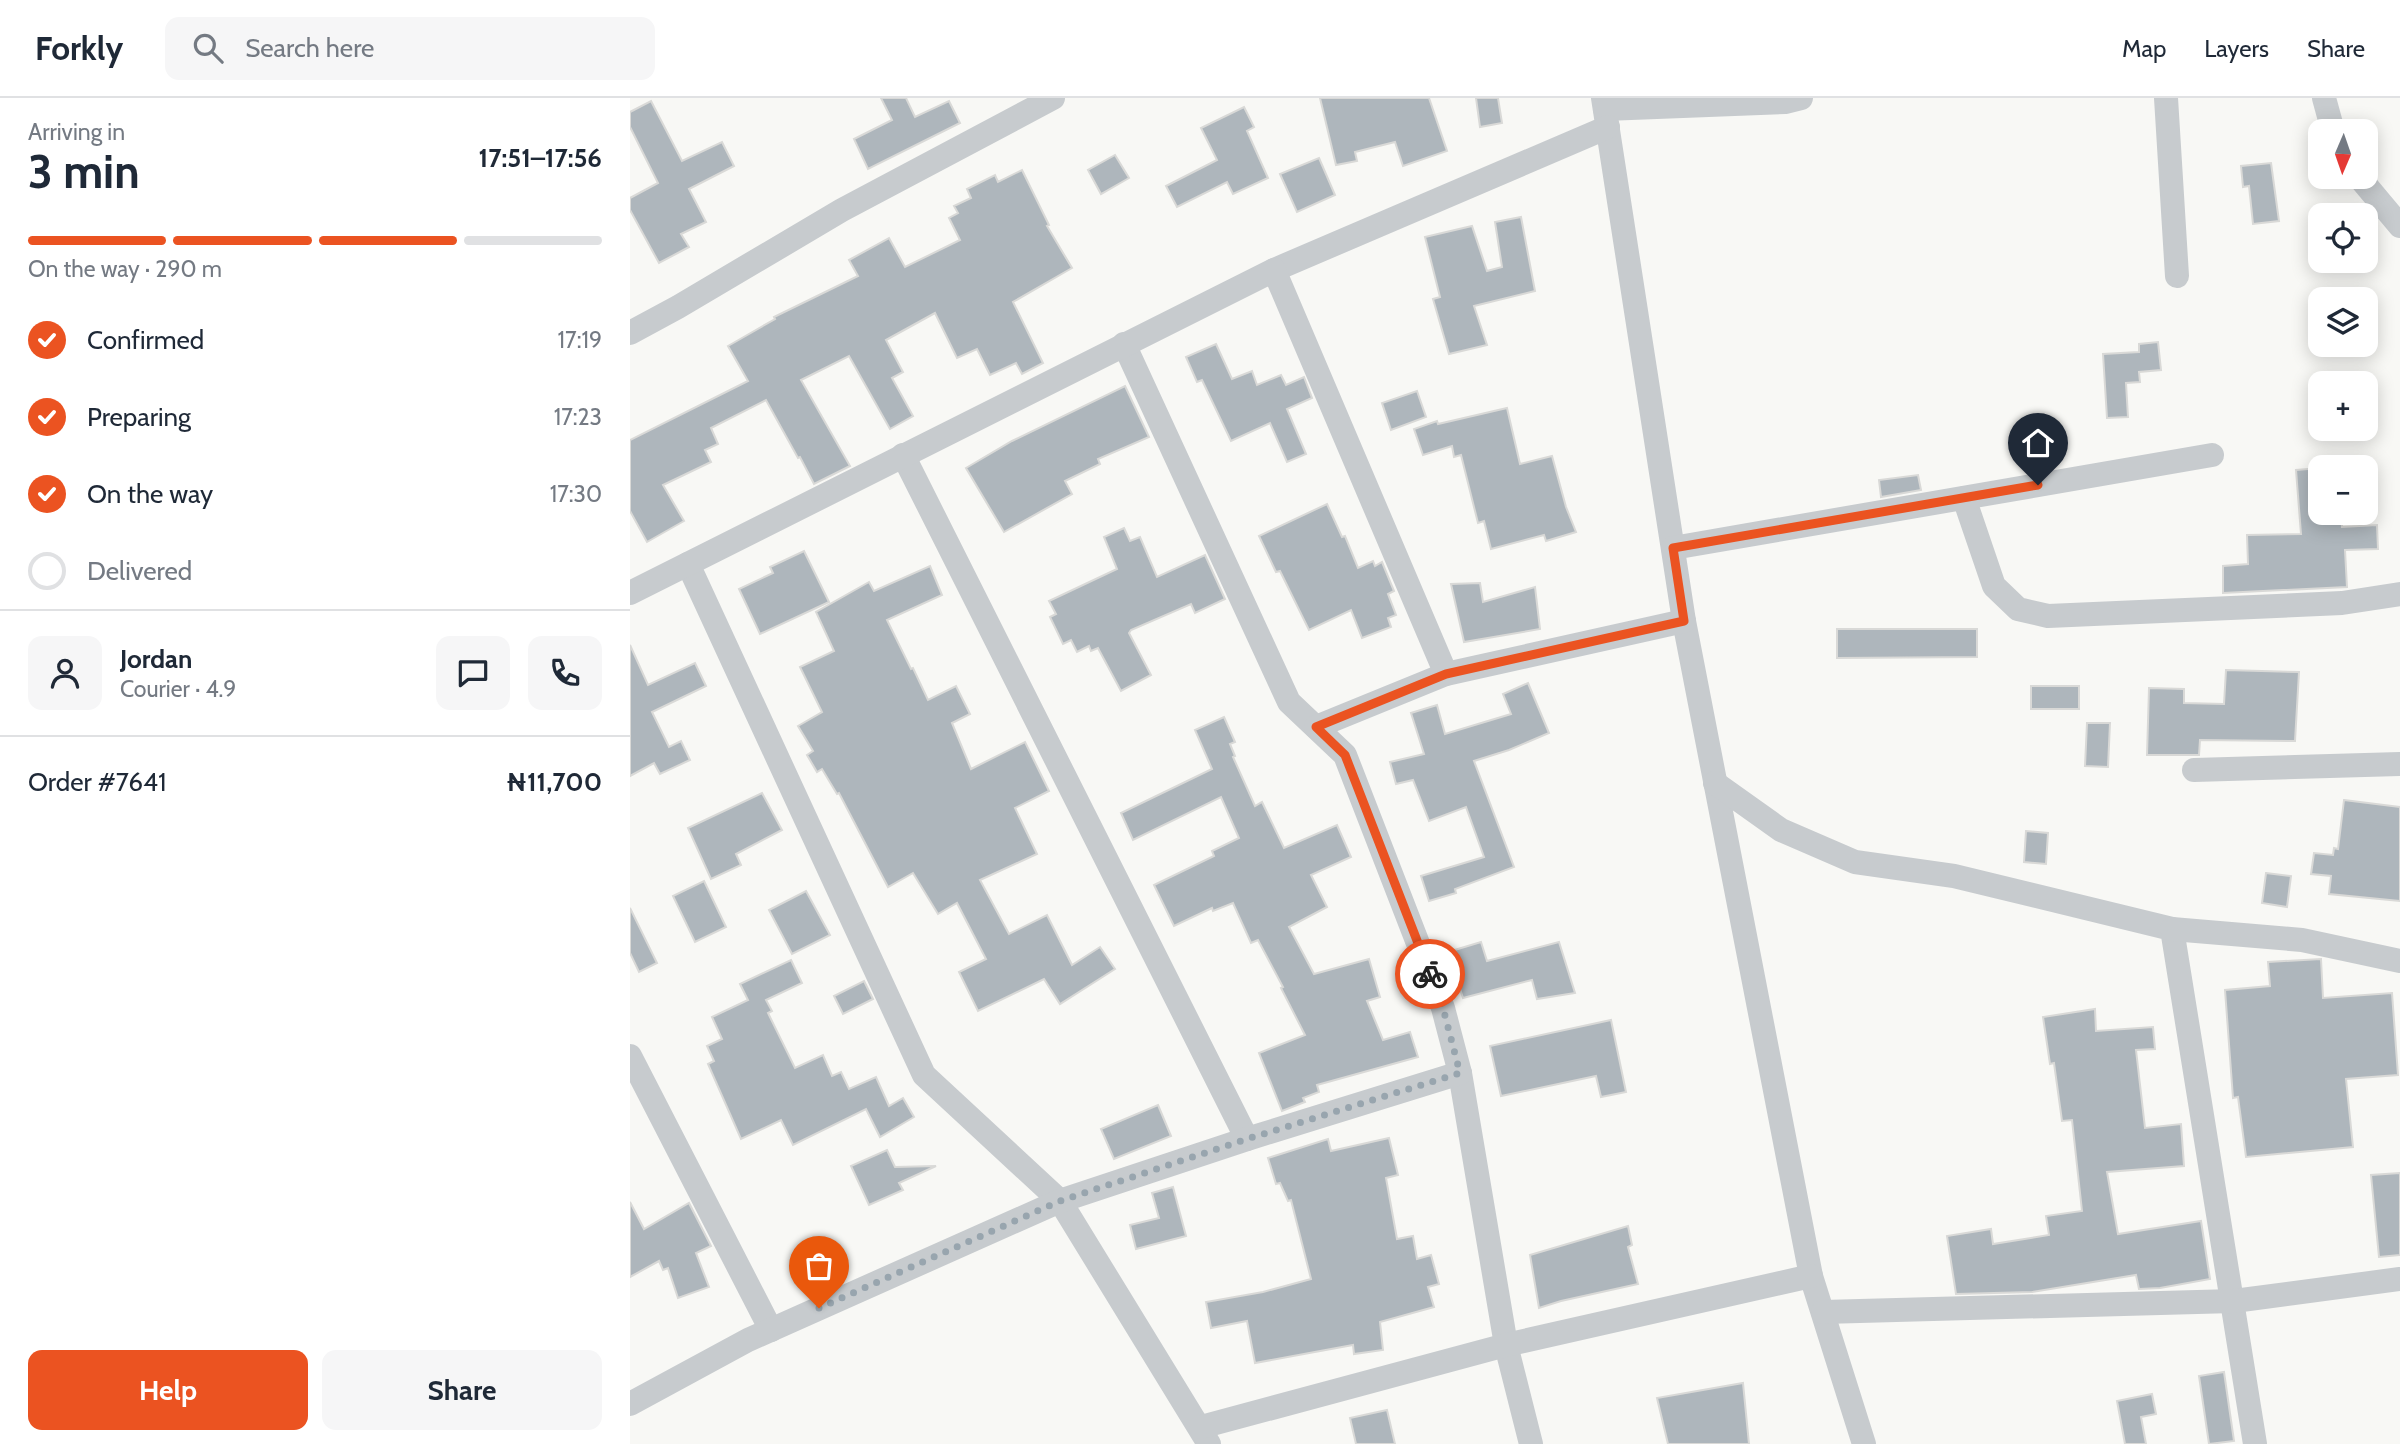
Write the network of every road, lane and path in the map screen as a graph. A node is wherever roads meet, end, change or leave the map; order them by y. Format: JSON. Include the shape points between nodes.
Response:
{"nodes":[{"id":1,"x":1053,"y":98,"type":"edge"},
{"id":2,"x":1801,"y":98,"type":"edge"},
{"id":3,"x":2166,"y":98,"type":"edge"},
{"id":4,"x":2324,"y":98,"type":"edge"},
{"id":5,"x":1605,"y":111,"type":"edge"},
{"id":6,"x":2330,"y":119,"type":"edge"},
{"id":7,"x":2370,"y":189,"type":"edge"},
{"id":8,"x":2400,"y":226,"type":"edge"},
{"id":9,"x":1274,"y":270,"type":"junction"},
{"id":10,"x":2177,"y":276,"type":"dead end"},
{"id":11,"x":630,"y":333,"type":"edge"},
{"id":12,"x":1124,"y":344,"type":"junction"},
{"id":13,"x":903,"y":455,"type":"junction"},
{"id":14,"x":2212,"y":455,"type":"dead end"},
{"id":15,"x":1964,"y":498,"type":"junction"},
{"id":16,"x":1673,"y":548,"type":"junction"},
{"id":17,"x":688,"y":564,"type":"junction"},
{"id":18,"x":630,"y":593,"type":"edge"},
{"id":19,"x":2400,"y":594,"type":"edge"},
{"id":20,"x":1684,"y":621,"type":"junction"},
{"id":21,"x":1446,"y":674,"type":"junction"},
{"id":22,"x":1316,"y":727,"type":"junction"},
{"id":23,"x":2400,"y":764,"type":"edge"},
{"id":24,"x":2194,"y":769,"type":"dead end"},
{"id":25,"x":1715,"y":783,"type":"junction"},
{"id":26,"x":2172,"y":929,"type":"junction"},
{"id":27,"x":2400,"y":961,"type":"edge"},
{"id":28,"x":630,"y":1056,"type":"edge"},
{"id":29,"x":1460,"y":1073,"type":"junction"},
{"id":30,"x":638,"y":1090,"type":"edge"},
{"id":31,"x":1247,"y":1139,"type":"junction"},
{"id":32,"x":1060,"y":1201,"type":"junction"},
{"id":33,"x":1811,"y":1276,"type":"junction"},
{"id":34,"x":2400,"y":1279,"type":"edge"},
{"id":35,"x":2234,"y":1301,"type":"junction"},
{"id":36,"x":1822,"y":1311,"type":"junction"},
{"id":37,"x":771,"y":1330,"type":"junction"},
{"id":38,"x":1506,"y":1345,"type":"junction"},
{"id":39,"x":630,"y":1404,"type":"edge"},
{"id":40,"x":1205,"y":1435,"type":"edge"},
{"id":41,"x":1531,"y":1444,"type":"edge"},
{"id":42,"x":1864,"y":1444,"type":"edge"},
{"id":43,"x":2255,"y":1444,"type":"edge"}],
"edges":[{"from":1,"to":11,"type":"street","via":[[842,210]]},
{"from":2,"to":5,"type":"street"},
{"from":3,"to":10,"type":"street"},
{"from":4,"to":6,"type":"street"},
{"from":5,"to":9,"type":"street"},
{"from":5,"to":16,"type":"street"},
{"from":7,"to":8,"type":"street"},
{"from":9,"to":12,"type":"street"},
{"from":9,"to":21,"type":"street"},
{"from":12,"to":13,"type":"street"},
{"from":12,"to":22,"type":"street","via":[[1289,702]]},
{"from":13,"to":17,"type":"street"},
{"from":13,"to":31,"type":"street"},
{"from":14,"to":15,"type":"street"},
{"from":15,"to":16,"type":"street"},
{"from":15,"to":19,"type":"street","via":[[1994,586],[2018,609],[2048,616],[2342,603]]},
{"from":16,"to":20,"type":"street"},
{"from":17,"to":18,"type":"street"},
{"from":17,"to":32,"type":"street","via":[[924,1075]]},
{"from":20,"to":21,"type":"street"},
{"from":20,"to":25,"type":"street"},
{"from":21,"to":22,"type":"street"},
{"from":22,"to":29,"type":"street","via":[[1345,755],[1443,1008]]},
{"from":23,"to":24,"type":"street"},
{"from":25,"to":26,"type":"street","via":[[1781,830],[1855,862],[1954,876]]},
{"from":25,"to":33,"type":"street"},
{"from":26,"to":27,"type":"street","via":[[2302,940]]},
{"from":26,"to":35,"type":"street"},
{"from":28,"to":30,"type":"street"},
{"from":29,"to":31,"type":"street"},
{"from":29,"to":38,"type":"street"},
{"from":30,"to":37,"type":"street"},
{"from":31,"to":32,"type":"street"},
{"from":32,"to":37,"type":"street"},
{"from":32,"to":40,"type":"street"},
{"from":33,"to":36,"type":"street"},
{"from":33,"to":38,"type":"street"},
{"from":34,"to":35,"type":"street"},
{"from":35,"to":36,"type":"street"},
{"from":35,"to":43,"type":"street"},
{"from":36,"to":42,"type":"street"},
{"from":37,"to":39,"type":"street"},
{"from":38,"to":40,"type":"street"},
{"from":38,"to":41,"type":"street"}]}
